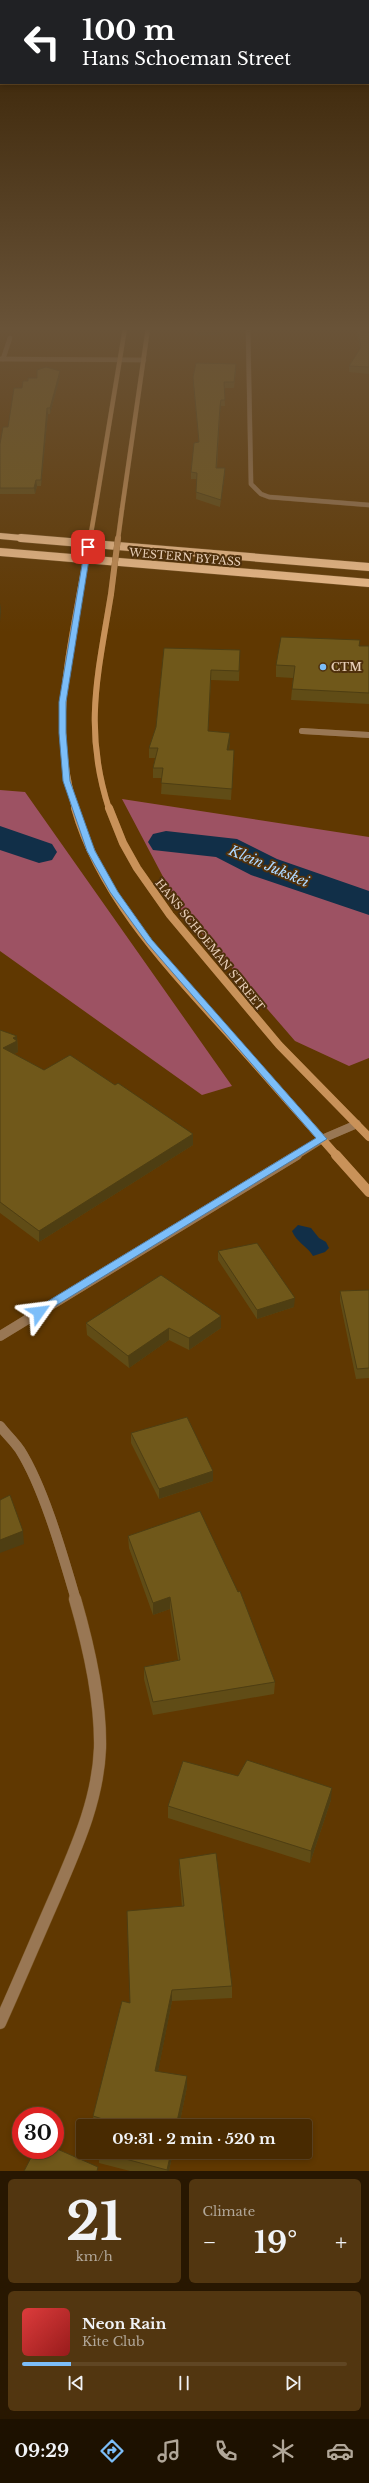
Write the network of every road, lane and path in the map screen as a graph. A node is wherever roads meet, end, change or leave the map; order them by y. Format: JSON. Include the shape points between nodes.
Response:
{"nodes":[{"id":1,"x":108,"y":429,"type":"edge"},
{"id":2,"x":134,"y":429,"type":"edge"},
{"id":3,"x":250,"y":429,"type":"edge"},
{"id":4,"x":369,"y":505,"type":"edge"},
{"id":5,"x":0,"y":536,"type":"edge"},
{"id":6,"x":0,"y":552,"type":"edge"},
{"id":7,"x":369,"y":567,"type":"edge"},
{"id":8,"x":369,"y":584,"type":"edge"},
{"id":9,"x":302,"y":731,"type":"dead end"},
{"id":10,"x":369,"y":735,"type":"edge"},
{"id":11,"x":357,"y":1124,"type":"junction"},
{"id":12,"x":369,"y":1138,"type":"edge"},
{"id":13,"x":322,"y":1139,"type":"junction"},
{"id":14,"x":369,"y":1192,"type":"edge"},
{"id":15,"x":0,"y":1336,"type":"edge"},
{"id":16,"x":0,"y":1426,"type":"edge"},
{"id":17,"x":0,"y":2022,"type":"edge"}],
"edges":[{"from":1,"to":13,"type":"main road","bridge":true,"via":[[63,702],[64,757],[74,807],[91,851],[128,913],[159,953]]},
{"from":2,"to":11,"type":"main road","name":"HANS SCHOEMAN STREET","bridge":true,"via":[[98,678],[94,734],[96,757],[106,802],[120,839],[141,877],[169,914],[267,1031]]},
{"from":3,"to":4,"type":"street","via":[[251,484],[261,494],[283,499]]},
{"from":5,"to":7,"type":"highway","name":"WESTERN BYPASS"},
{"from":6,"to":8,"type":"highway","name":"WESTERN BYPASS"},
{"from":9,"to":10,"type":"street"},
{"from":11,"to":12,"type":"main road","name":"HANS SCHOEMAN STREET"},
{"from":11,"to":13,"type":"street"},
{"from":13,"to":14,"type":"main road"},
{"from":13,"to":15,"type":"street"},
{"from":16,"to":17,"type":"street","via":[[19,1449],[28,1465],[70,1583],[91,1666],[101,1735],[96,1783],[86,1827]]}]}
